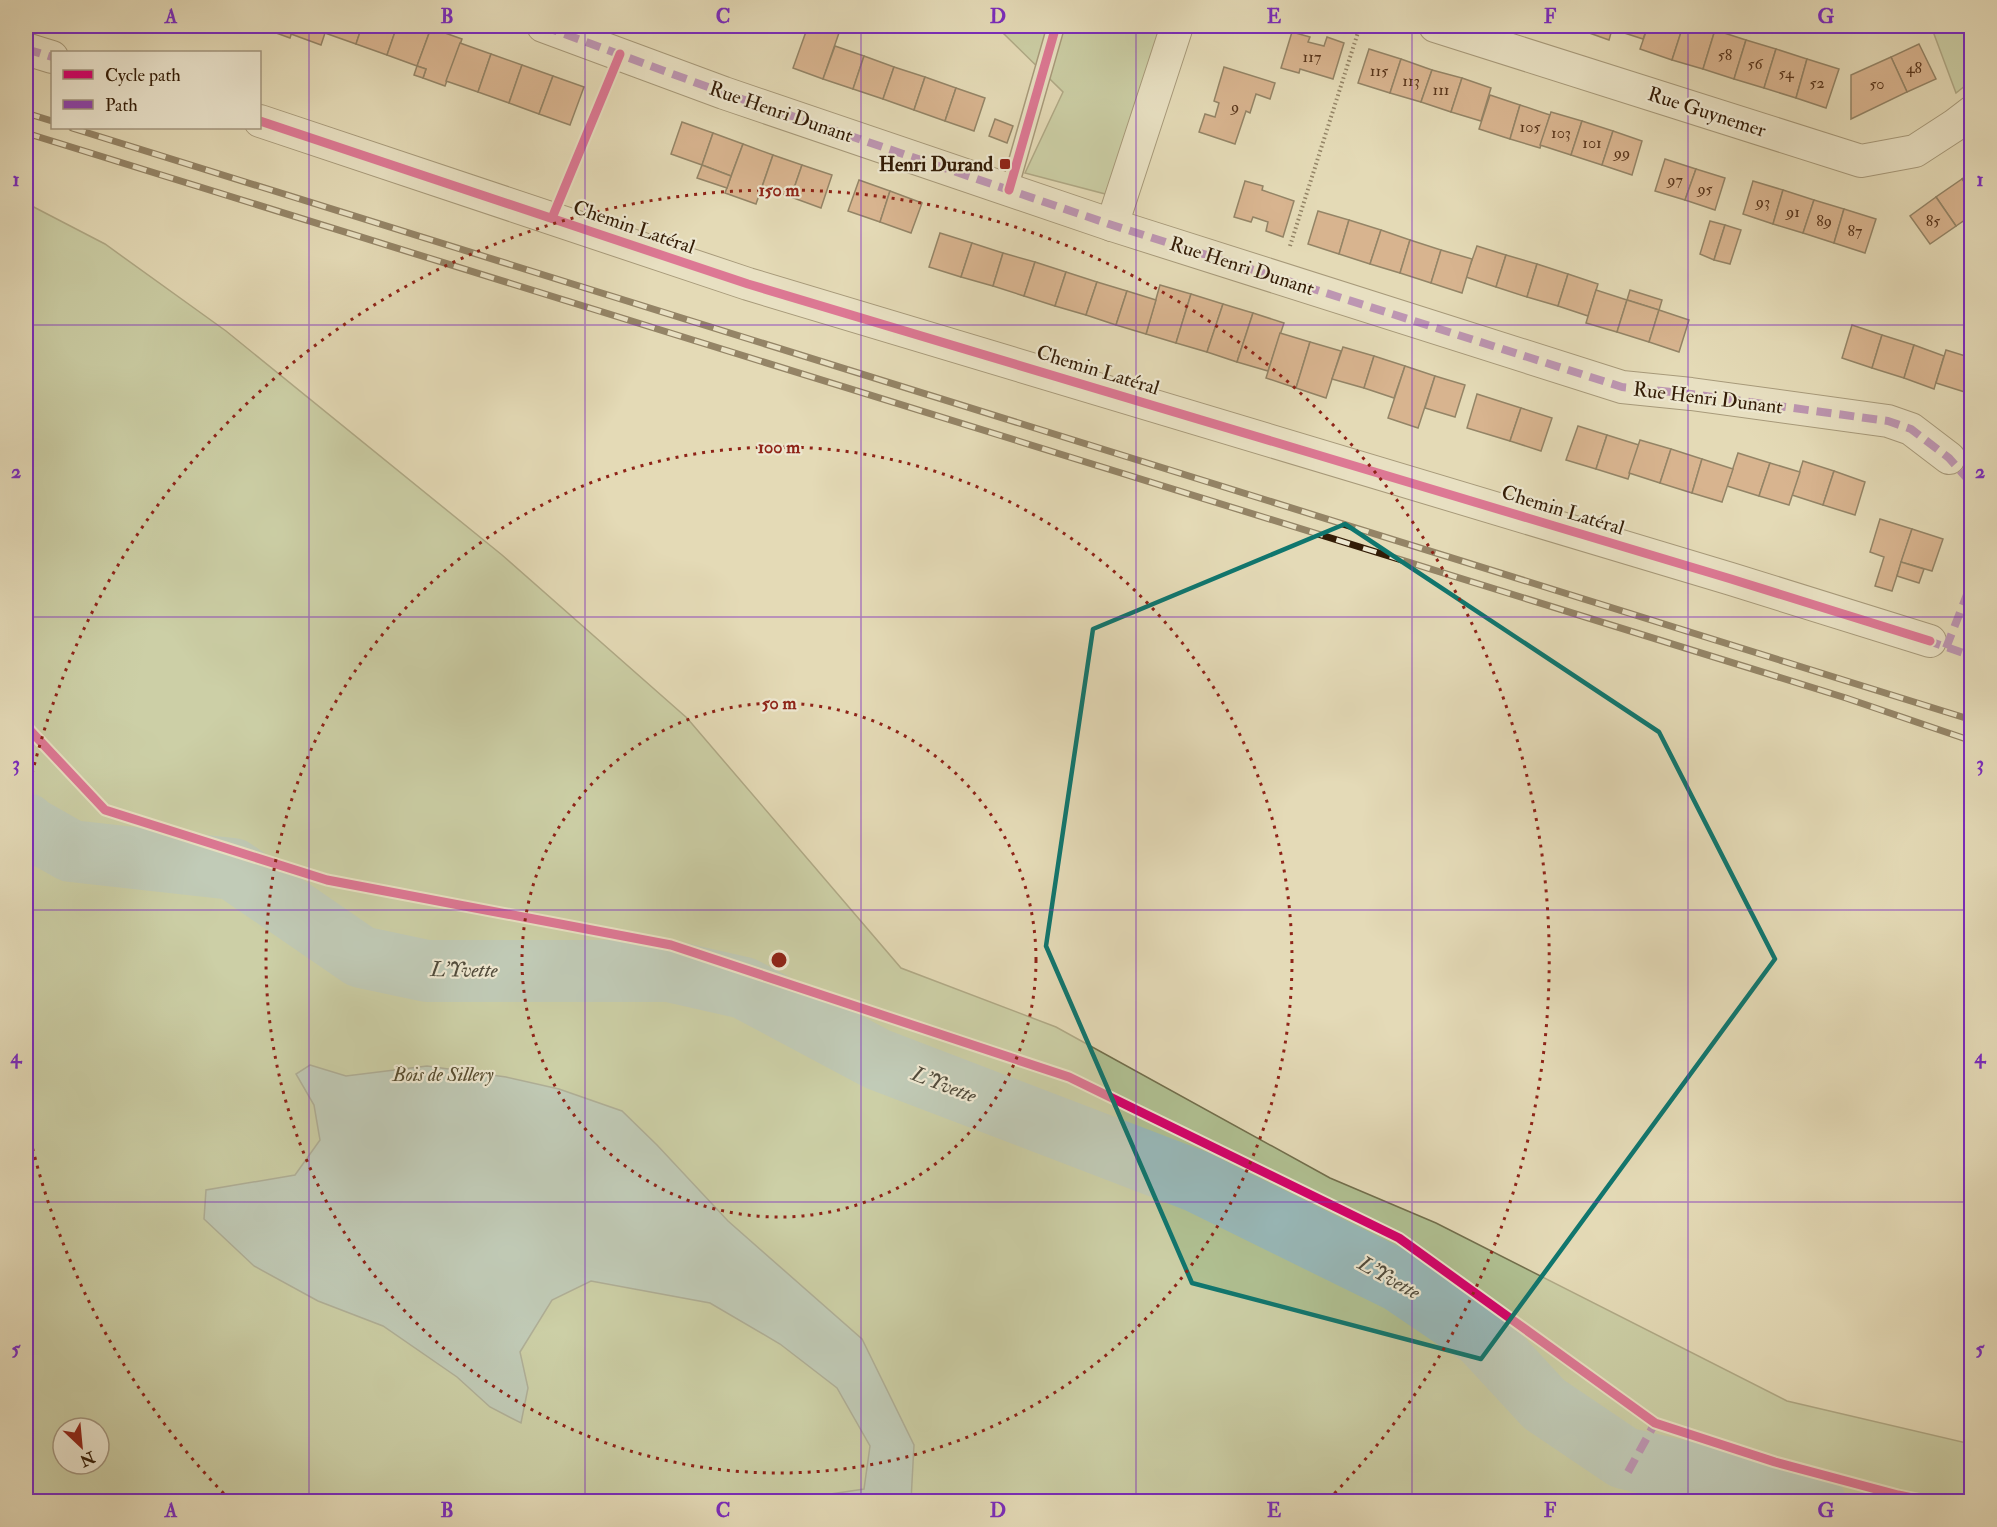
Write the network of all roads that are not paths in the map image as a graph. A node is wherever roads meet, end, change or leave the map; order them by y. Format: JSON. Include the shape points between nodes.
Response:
{"nodes":[{"id":1,"x":543,"y":26,"type":"edge"},
{"id":2,"x":1056,"y":26,"type":"edge"},
{"id":3,"x":1177,"y":26,"type":"edge"},
{"id":4,"x":1435,"y":26,"type":"edge"},
{"id":5,"x":26,"y":49,"type":"edge"},
{"id":6,"x":51,"y":57,"type":"edge"},
{"id":7,"x":1971,"y":112,"type":"edge"},
{"id":8,"x":261,"y":121,"type":"edge"},
{"id":9,"x":1009,"y":190,"type":"junction"},
{"id":10,"x":1112,"y":225,"type":"junction"},
{"id":11,"x":1949,"y":458,"type":"dead end"},
{"id":12,"x":1930,"y":641,"type":"dead end"}],
"edges":[{"from":1,"to":9,"type":"street","name":"Rue Henri Dunant","via":[[724,93]]},
{"from":2,"to":9,"type":"lane"},
{"from":3,"to":10,"type":"street"},
{"from":4,"to":7,"type":"street","name":"Rue Guynemer","via":[[1861,161],[1915,152]]},
{"from":5,"to":6,"type":"street"},
{"from":8,"to":12,"type":"street","name":"Chemin Latéral","via":[[748,284]]},
{"from":9,"to":10,"type":"street","name":"Rue Henri Dunant"},
{"from":10,"to":11,"type":"street","name":"Rue Henri Dunant","via":[[1622,387],[1888,421],[1911,429]]}]}
